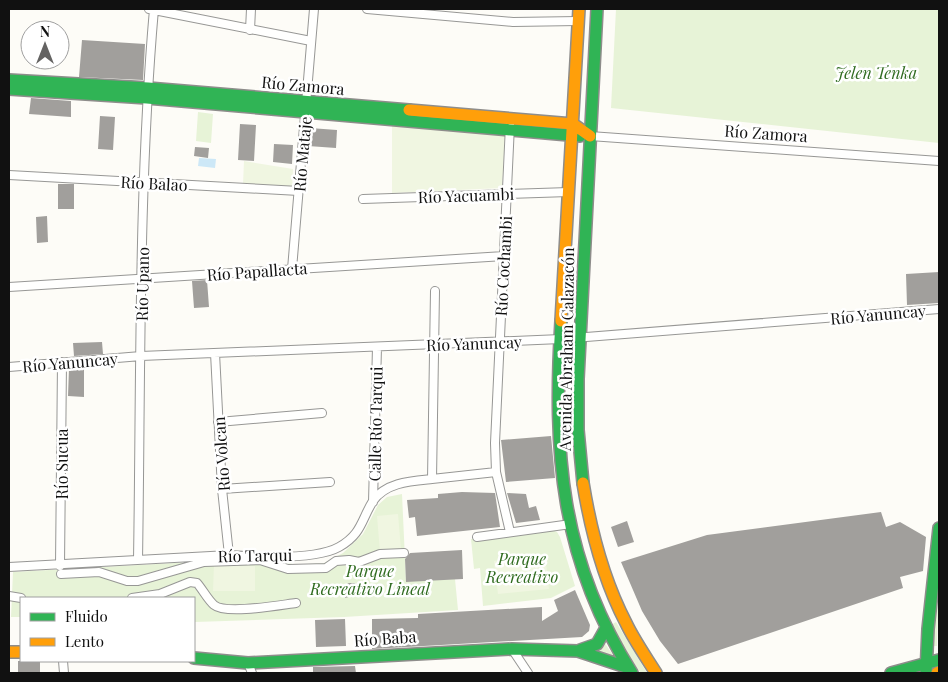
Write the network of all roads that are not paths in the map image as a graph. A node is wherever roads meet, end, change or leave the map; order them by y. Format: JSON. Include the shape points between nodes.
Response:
{"nodes":[{"id":1,"x":153,"y":9,"type":"edge"},
{"id":2,"x":193,"y":9,"type":"edge"},
{"id":3,"x":251,"y":9,"type":"edge"},
{"id":4,"x":314,"y":9,"type":"edge"},
{"id":5,"x":367,"y":9,"type":"edge"},
{"id":6,"x":597,"y":9,"type":"edge"},
{"id":7,"x":579,"y":15,"type":"edge"},
{"id":8,"x":192,"y":18,"type":"junction"},
{"id":9,"x":250,"y":30,"type":"junction"},
{"id":10,"x":311,"y":41,"type":"junction"},
{"id":11,"x":9,"y":80,"type":"edge"},
{"id":12,"x":9,"y":89,"type":"edge"},
{"id":13,"x":147,"y":93,"type":"junction"},
{"id":14,"x":305,"y":107,"type":"junction"},
{"id":15,"x":510,"y":124,"type":"junction"},
{"id":16,"x":573,"y":124,"type":"junction"},
{"id":17,"x":573,"y":136,"type":"junction"},
{"id":18,"x":590,"y":136,"type":"junction"},
{"id":19,"x":939,"y":162,"type":"edge"},
{"id":20,"x":9,"y":175,"type":"edge"},
{"id":21,"x":144,"y":182,"type":"junction"},
{"id":22,"x":299,"y":190,"type":"junction"},
{"id":23,"x":507,"y":192,"type":"junction"},
{"id":24,"x":569,"y":192,"type":"junction"},
{"id":25,"x":364,"y":199,"type":"dead end"},
{"id":26,"x":504,"y":256,"type":"junction"},
{"id":27,"x":292,"y":269,"type":"junction"},
{"id":28,"x":141,"y":279,"type":"junction"},
{"id":29,"x":9,"y":287,"type":"edge"},
{"id":30,"x":435,"y":291,"type":"dead end"},
{"id":31,"x":939,"y":309,"type":"edge"},
{"id":32,"x":580,"y":338,"type":"junction"},
{"id":33,"x":561,"y":339,"type":"junction"},
{"id":34,"x":499,"y":342,"type":"junction"},
{"id":35,"x":435,"y":344,"type":"junction"},
{"id":36,"x":377,"y":347,"type":"junction"},
{"id":37,"x":215,"y":353,"type":"junction"},
{"id":38,"x":141,"y":356,"type":"junction"},
{"id":39,"x":62,"y":362,"type":"junction"},
{"id":40,"x":9,"y":367,"type":"edge"},
{"id":41,"x":322,"y":413,"type":"dead end"},
{"id":42,"x":218,"y":422,"type":"junction"},
{"id":43,"x":496,"y":472,"type":"junction"},
{"id":44,"x":432,"y":479,"type":"junction"},
{"id":45,"x":330,"y":482,"type":"dead end"},
{"id":46,"x":222,"y":489,"type":"junction"},
{"id":47,"x":373,"y":502,"type":"junction"},
{"id":48,"x":570,"y":524,"type":"junction"},
{"id":49,"x":939,"y":528,"type":"edge"},
{"id":50,"x":510,"y":532,"type":"junction"},
{"id":51,"x":477,"y":536,"type":"dead end"},
{"id":52,"x":404,"y":553,"type":"dead end"},
{"id":53,"x":229,"y":555,"type":"junction"},
{"id":54,"x":138,"y":560,"type":"junction"},
{"id":55,"x":9,"y":567,"type":"edge"},
{"id":56,"x":61,"y":570,"type":"junction"},
{"id":57,"x":139,"y":597,"type":"edge"},
{"id":58,"x":296,"y":603,"type":"dead end"},
{"id":59,"x":619,"y":614,"type":"junction"},
{"id":60,"x":604,"y":625,"type":"junction"},
{"id":61,"x":512,"y":648,"type":"junction"},
{"id":62,"x":578,"y":651,"type":"junction"},
{"id":63,"x":195,"y":658,"type":"edge"},
{"id":64,"x":939,"y":660,"type":"edge"},
{"id":65,"x":250,"y":668,"type":"edge"},
{"id":66,"x":926,"y":668,"type":"edge"},
{"id":67,"x":630,"y":671,"type":"edge"},
{"id":68,"x":528,"y":673,"type":"edge"},
{"id":69,"x":656,"y":673,"type":"edge"},
{"id":70,"x":891,"y":673,"type":"edge"}],
"edges":[{"from":1,"to":8,"type":"street"},
{"from":1,"to":13,"type":"street","name":"Río Upano"},
{"from":2,"to":8,"type":"street"},
{"from":3,"to":9,"type":"street"},
{"from":4,"to":10,"type":"street","name":"Río Mataje"},
{"from":5,"to":7,"type":"street","via":[[513,22]]},
{"from":6,"to":18,"type":"street","name":"Avenida Abraham Calazacón"},
{"from":7,"to":16,"type":"street","name":"Avenida Abraham Calazacón"},
{"from":8,"to":9,"type":"street"},
{"from":9,"to":10,"type":"street"},
{"from":10,"to":14,"type":"street","name":"Río Mataje"},
{"from":11,"to":13,"type":"street","name":"Río Zamora"},
{"from":12,"to":13,"type":"street","name":"Río Zamora"},
{"from":13,"to":14,"type":"street","name":"Río Zamora"},
{"from":13,"to":21,"type":"street","name":"Río Upano"},
{"from":14,"to":15,"type":"street","name":"Río Zamora"},
{"from":14,"to":22,"type":"street","name":"Río Mataje"},
{"from":15,"to":16,"type":"street","name":"Río Zamora"},
{"from":15,"to":17,"type":"street","name":"Río Zamora"},
{"from":15,"to":23,"type":"street","name":"Río Cochambi"},
{"from":16,"to":17,"type":"street","name":"Avenida Abraham Calazacón"},
{"from":16,"to":18,"type":"street","name":"Río Zamora"},
{"from":17,"to":18,"type":"street","name":"Río Zamora"},
{"from":17,"to":24,"type":"street","name":"Avenida Abraham Calazacón"},
{"from":18,"to":19,"type":"street","name":"Río Zamora"},
{"from":18,"to":32,"type":"street","name":"Avenida Abraham Calazacón"},
{"from":20,"to":21,"type":"street","name":"Río Balao"},
{"from":21,"to":22,"type":"street","name":"Río Balao"},
{"from":21,"to":28,"type":"street","name":"Río Upano"},
{"from":22,"to":27,"type":"street","name":"Río Mataje"},
{"from":23,"to":24,"type":"street","name":"Río Yacuambi"},
{"from":23,"to":25,"type":"street","name":"Río Yacuambi"},
{"from":23,"to":26,"type":"street","name":"Río Cochambi"},
{"from":24,"to":33,"type":"street","name":"Avenida Abraham Calazacón"},
{"from":26,"to":27,"type":"street","name":"Río Papallacta"},
{"from":26,"to":34,"type":"street","name":"Río Cochambi"},
{"from":27,"to":28,"type":"street","name":"Río Papallacta"},
{"from":28,"to":29,"type":"street","name":"Río Papallacta"},
{"from":28,"to":38,"type":"street","name":"Río Upano"},
{"from":30,"to":35,"type":"street"},
{"from":31,"to":32,"type":"street","name":"Río Yanuncay"},
{"from":32,"to":33,"type":"street","name":"Río Yanuncay"},
{"from":32,"to":59,"type":"street","name":"Avenida Abraham Calazacón","via":[[578,428],[582,485],[598,563]]},
{"from":33,"to":34,"type":"street","name":"Río Yanuncay"},
{"from":33,"to":48,"type":"street","name":"Avenida Abraham Calazacón","via":[[559,441]]},
{"from":34,"to":35,"type":"street","name":"Río Yanuncay"},
{"from":34,"to":43,"type":"street","name":"Río Cochambi"},
{"from":35,"to":36,"type":"street","name":"Río Yanuncay"},
{"from":35,"to":44,"type":"street"},
{"from":36,"to":37,"type":"street","name":"Río Yanuncay"},
{"from":36,"to":47,"type":"street","name":"Calle Río Tarqui"},
{"from":37,"to":38,"type":"street","name":"Río Yanuncay"},
{"from":37,"to":42,"type":"street","name":"Río Volcan"},
{"from":38,"to":39,"type":"street","name":"Río Yanuncay"},
{"from":38,"to":54,"type":"street","name":"Río Upano"},
{"from":39,"to":40,"type":"street","name":"Río Yanuncay"},
{"from":39,"to":56,"type":"street","name":"Río Sucua"},
{"from":41,"to":42,"type":"street"},
{"from":42,"to":46,"type":"street","name":"Río Volcan"},
{"from":43,"to":44,"type":"street","name":"Río Tarqui"},
{"from":43,"to":50,"type":"street","name":"Río Cochambi"},
{"from":44,"to":47,"type":"street","name":"Río Tarqui","via":[[399,483]]},
{"from":45,"to":46,"type":"street"},
{"from":46,"to":53,"type":"street","name":"Río Volcan"},
{"from":47,"to":53,"type":"street","name":"Río Tarqui","via":[[362,526],[330,551],[276,556]]},
{"from":48,"to":50,"type":"street"},
{"from":48,"to":60,"type":"street","name":"Avenida Abraham Calazacón","via":[[584,577]]},
{"from":49,"to":66,"type":"street"},
{"from":50,"to":51,"type":"street"},
{"from":52,"to":56,"type":"street","via":[[380,554],[359,562],[336,561],[326,568],[288,569],[260,560],[204,562],[138,581],[127,581],[100,572]]},
{"from":53,"to":54,"type":"street","name":"Río Tarqui"},
{"from":54,"to":56,"type":"street","name":"Río Tarqui"},
{"from":55,"to":56,"type":"street","name":"Río Tarqui"},
{"from":57,"to":58,"type":"street","via":[[160,594],[190,582],[197,583],[215,606],[224,608]]},
{"from":59,"to":60,"type":"street"},
{"from":59,"to":69,"type":"street","name":"Avenida Abraham Calazacón"},
{"from":60,"to":62,"type":"street","name":"Río Baba","via":[[604,636],[596,646]]},
{"from":60,"to":67,"type":"street","name":"Avenida Abraham Calazacón"},
{"from":61,"to":62,"type":"street","name":"Río Baba"},
{"from":61,"to":65,"type":"street","name":"Río Baba"},
{"from":61,"to":68,"type":"street"},
{"from":62,"to":67,"type":"street","name":"Río Baba"},
{"from":63,"to":65,"type":"street","name":"Río Baba"},
{"from":64,"to":66,"type":"street"},
{"from":66,"to":70,"type":"street"}]}
